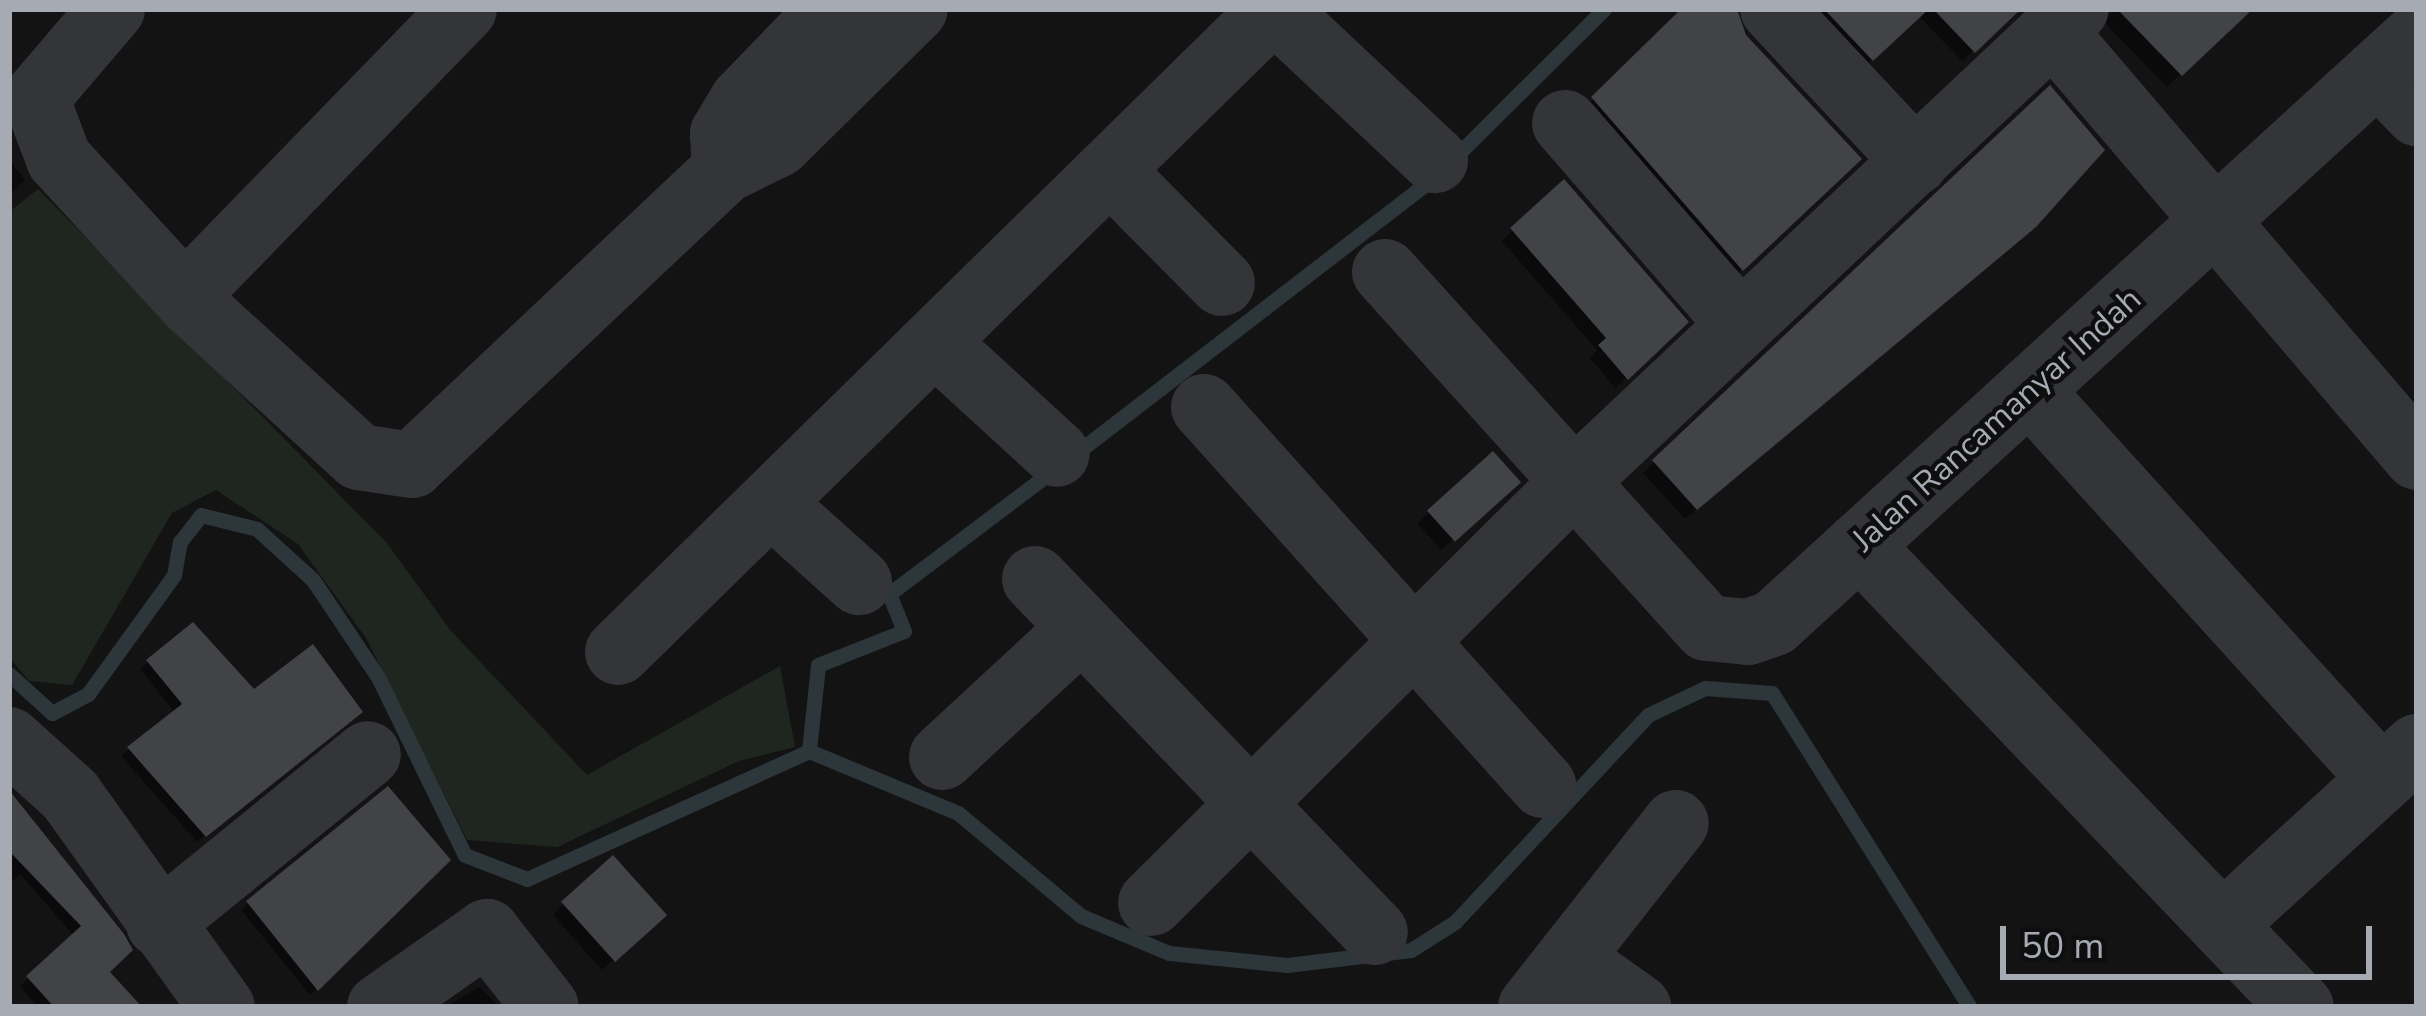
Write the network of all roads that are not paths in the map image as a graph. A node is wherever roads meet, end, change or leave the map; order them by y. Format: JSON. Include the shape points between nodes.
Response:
{"nodes":[{"id":1,"x":112,"y":9,"type":"edge"},
{"id":2,"x":464,"y":9,"type":"edge"},
{"id":3,"x":831,"y":9,"type":"edge"},
{"id":4,"x":915,"y":9,"type":"edge"},
{"id":5,"x":1773,"y":9,"type":"edge"},
{"id":6,"x":2064,"y":20,"type":"edge"},
{"id":7,"x":2404,"y":74,"type":"edge"},
{"id":8,"x":1565,"y":123,"type":"dead end"},
{"id":9,"x":1435,"y":160,"type":"dead end"},
{"id":10,"x":1916,"y":162,"type":"junction"},
{"id":11,"x":725,"y":170,"type":"junction"},
{"id":12,"x":1115,"y":175,"type":"junction"},
{"id":13,"x":2213,"y":223,"type":"junction"},
{"id":14,"x":1385,"y":272,"type":"dead end"},
{"id":15,"x":1222,"y":283,"type":"dead end"},
{"id":16,"x":184,"y":296,"type":"junction"},
{"id":17,"x":1740,"y":324,"type":"junction"},
{"id":18,"x":938,"y":345,"type":"junction"},
{"id":19,"x":2029,"y":390,"type":"junction"},
{"id":20,"x":1204,"y":407,"type":"dead end"},
{"id":21,"x":1057,"y":454,"type":"dead end"},
{"id":22,"x":2417,"y":457,"type":"edge"},
{"id":23,"x":1577,"y":479,"type":"junction"},
{"id":24,"x":772,"y":504,"type":"junction"},
{"id":25,"x":1859,"y":545,"type":"junction"},
{"id":26,"x":1036,"y":579,"type":"dead end"},
{"id":27,"x":859,"y":582,"type":"dead end"},
{"id":28,"x":1077,"y":632,"type":"junction"},
{"id":29,"x":1410,"y":644,"type":"junction"},
{"id":30,"x":618,"y":652,"type":"dead end"},
{"id":31,"x":9,"y":740,"type":"edge"},
{"id":32,"x":368,"y":754,"type":"dead end"},
{"id":33,"x":942,"y":757,"type":"dead end"},
{"id":34,"x":2400,"y":763,"type":"edge"},
{"id":35,"x":1544,"y":785,"type":"dead end"},
{"id":36,"x":1255,"y":800,"type":"junction"},
{"id":37,"x":1676,"y":823,"type":"dead end"},
{"id":38,"x":1151,"y":903,"type":"dead end"},
{"id":39,"x":2228,"y":921,"type":"junction"},
{"id":40,"x":159,"y":924,"type":"junction"},
{"id":41,"x":1375,"y":932,"type":"dead end"},
{"id":42,"x":1552,"y":984,"type":"edge"},
{"id":43,"x":222,"y":1007,"type":"edge"},
{"id":44,"x":380,"y":1007,"type":"edge"},
{"id":45,"x":546,"y":1007,"type":"edge"},
{"id":46,"x":1638,"y":1007,"type":"edge"},
{"id":47,"x":2301,"y":1007,"type":"edge"}],
"edges":[{"from":1,"to":16,"type":"street","via":[[36,98],[59,159]]},
{"from":2,"to":16,"type":"street"},
{"from":3,"to":11,"type":"street","via":[[743,100],[723,133]]},
{"from":4,"to":11,"type":"street","via":[[778,144]]},
{"from":5,"to":10,"type":"street"},
{"from":6,"to":10,"type":"street"},
{"from":6,"to":13,"type":"street"},
{"from":7,"to":13,"type":"street","name":"Jalan Rancamanyar Indah"},
{"from":8,"to":17,"type":"street"},
{"from":9,"to":12,"type":"street","via":[[1274,9]]},
{"from":10,"to":17,"type":"street"},
{"from":11,"to":16,"type":"street","via":[[412,465],[359,457]]},
{"from":12,"to":15,"type":"street"},
{"from":12,"to":18,"type":"street"},
{"from":13,"to":19,"type":"street","name":"Jalan Rancamanyar Indah"},
{"from":13,"to":22,"type":"street"},
{"from":14,"to":23,"type":"street"},
{"from":17,"to":23,"type":"street"},
{"from":18,"to":21,"type":"street"},
{"from":18,"to":24,"type":"street"},
{"from":19,"to":25,"type":"street","name":"Jalan Rancamanyar Indah"},
{"from":19,"to":34,"type":"street"},
{"from":20,"to":29,"type":"street"},
{"from":23,"to":25,"type":"street","name":"Jalan Rancamanyar Indah","via":[[1707,628],[1774,623]]},
{"from":23,"to":29,"type":"street"},
{"from":24,"to":27,"type":"street"},
{"from":24,"to":30,"type":"street"},
{"from":25,"to":39,"type":"street"},
{"from":26,"to":28,"type":"street"},
{"from":28,"to":33,"type":"street"},
{"from":28,"to":36,"type":"street"},
{"from":29,"to":35,"type":"street"},
{"from":29,"to":36,"type":"street"},
{"from":31,"to":40,"type":"street","via":[[70,795]]},
{"from":32,"to":40,"type":"street"},
{"from":34,"to":39,"type":"street"},
{"from":36,"to":38,"type":"street"},
{"from":36,"to":41,"type":"street"},
{"from":37,"to":42,"type":"street"},
{"from":39,"to":47,"type":"street"},
{"from":40,"to":43,"type":"street"},
{"from":42,"to":46,"type":"street"},
{"from":44,"to":45,"type":"street","via":[[464,938],[487,932]]}]}
